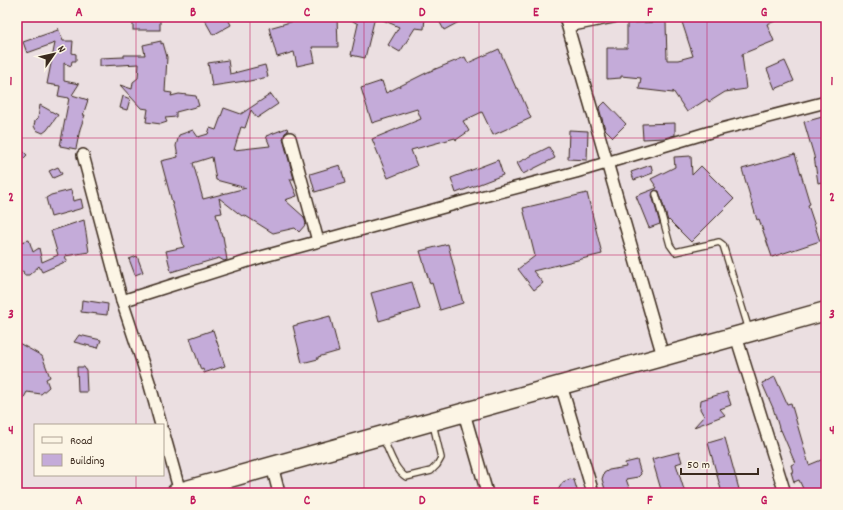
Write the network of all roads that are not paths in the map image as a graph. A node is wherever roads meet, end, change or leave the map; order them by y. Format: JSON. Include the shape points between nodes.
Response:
{"nodes":[{"id":1,"x":613,"y":17,"type":"edge"},
{"id":2,"x":566,"y":22,"type":"edge"},
{"id":3,"x":826,"y":102,"type":"edge"},
{"id":4,"x":290,"y":138,"type":"dead end"},
{"id":5,"x":83,"y":155,"type":"dead end"},
{"id":6,"x":607,"y":163,"type":"junction"},
{"id":7,"x":656,"y":194,"type":"dead end"},
{"id":8,"x":318,"y":241,"type":"junction"},
{"id":9,"x":122,"y":301,"type":"junction"},
{"id":10,"x":826,"y":311,"type":"edge"},
{"id":11,"x":743,"y":334,"type":"junction"},
{"id":12,"x":663,"y":356,"type":"junction"},
{"id":13,"x":561,"y":385,"type":"junction"},
{"id":14,"x":464,"y":413,"type":"junction"},
{"id":15,"x":433,"y":422,"type":"junction"},
{"id":16,"x":161,"y":424,"type":"edge"},
{"id":17,"x":164,"y":435,"type":"edge"},
{"id":18,"x":382,"y":436,"type":"junction"},
{"id":19,"x":272,"y":466,"type":"junction"},
{"id":20,"x":178,"y":492,"type":"edge"},
{"id":21,"x":279,"y":493,"type":"edge"},
{"id":22,"x":487,"y":493,"type":"edge"},
{"id":23,"x":593,"y":493,"type":"edge"},
{"id":24,"x":785,"y":493,"type":"edge"}],
"edges":[{"from":1,"to":2,"type":"street"},
{"from":2,"to":6,"type":"street"},
{"from":3,"to":6,"type":"street","via":[[710,132]]},
{"from":4,"to":8,"type":"street"},
{"from":5,"to":9,"type":"street"},
{"from":6,"to":8,"type":"street"},
{"from":6,"to":12,"type":"street"},
{"from":7,"to":11,"type":"lane","via":[[670,245],[675,252],[719,242],[723,245]]},
{"from":8,"to":9,"type":"street"},
{"from":9,"to":16,"type":"street"},
{"from":10,"to":11,"type":"highway"},
{"from":11,"to":12,"type":"highway"},
{"from":11,"to":24,"type":"street"},
{"from":12,"to":13,"type":"highway"},
{"from":13,"to":14,"type":"highway"},
{"from":13,"to":23,"type":"street"},
{"from":14,"to":15,"type":"highway"},
{"from":14,"to":22,"type":"street"},
{"from":15,"to":18,"type":"highway"},
{"from":15,"to":18,"type":"lane","via":[[440,458],[431,471],[406,477],[401,474]]},
{"from":17,"to":20,"type":"street"},
{"from":18,"to":19,"type":"highway"},
{"from":19,"to":20,"type":"highway"},
{"from":19,"to":21,"type":"street"}]}
